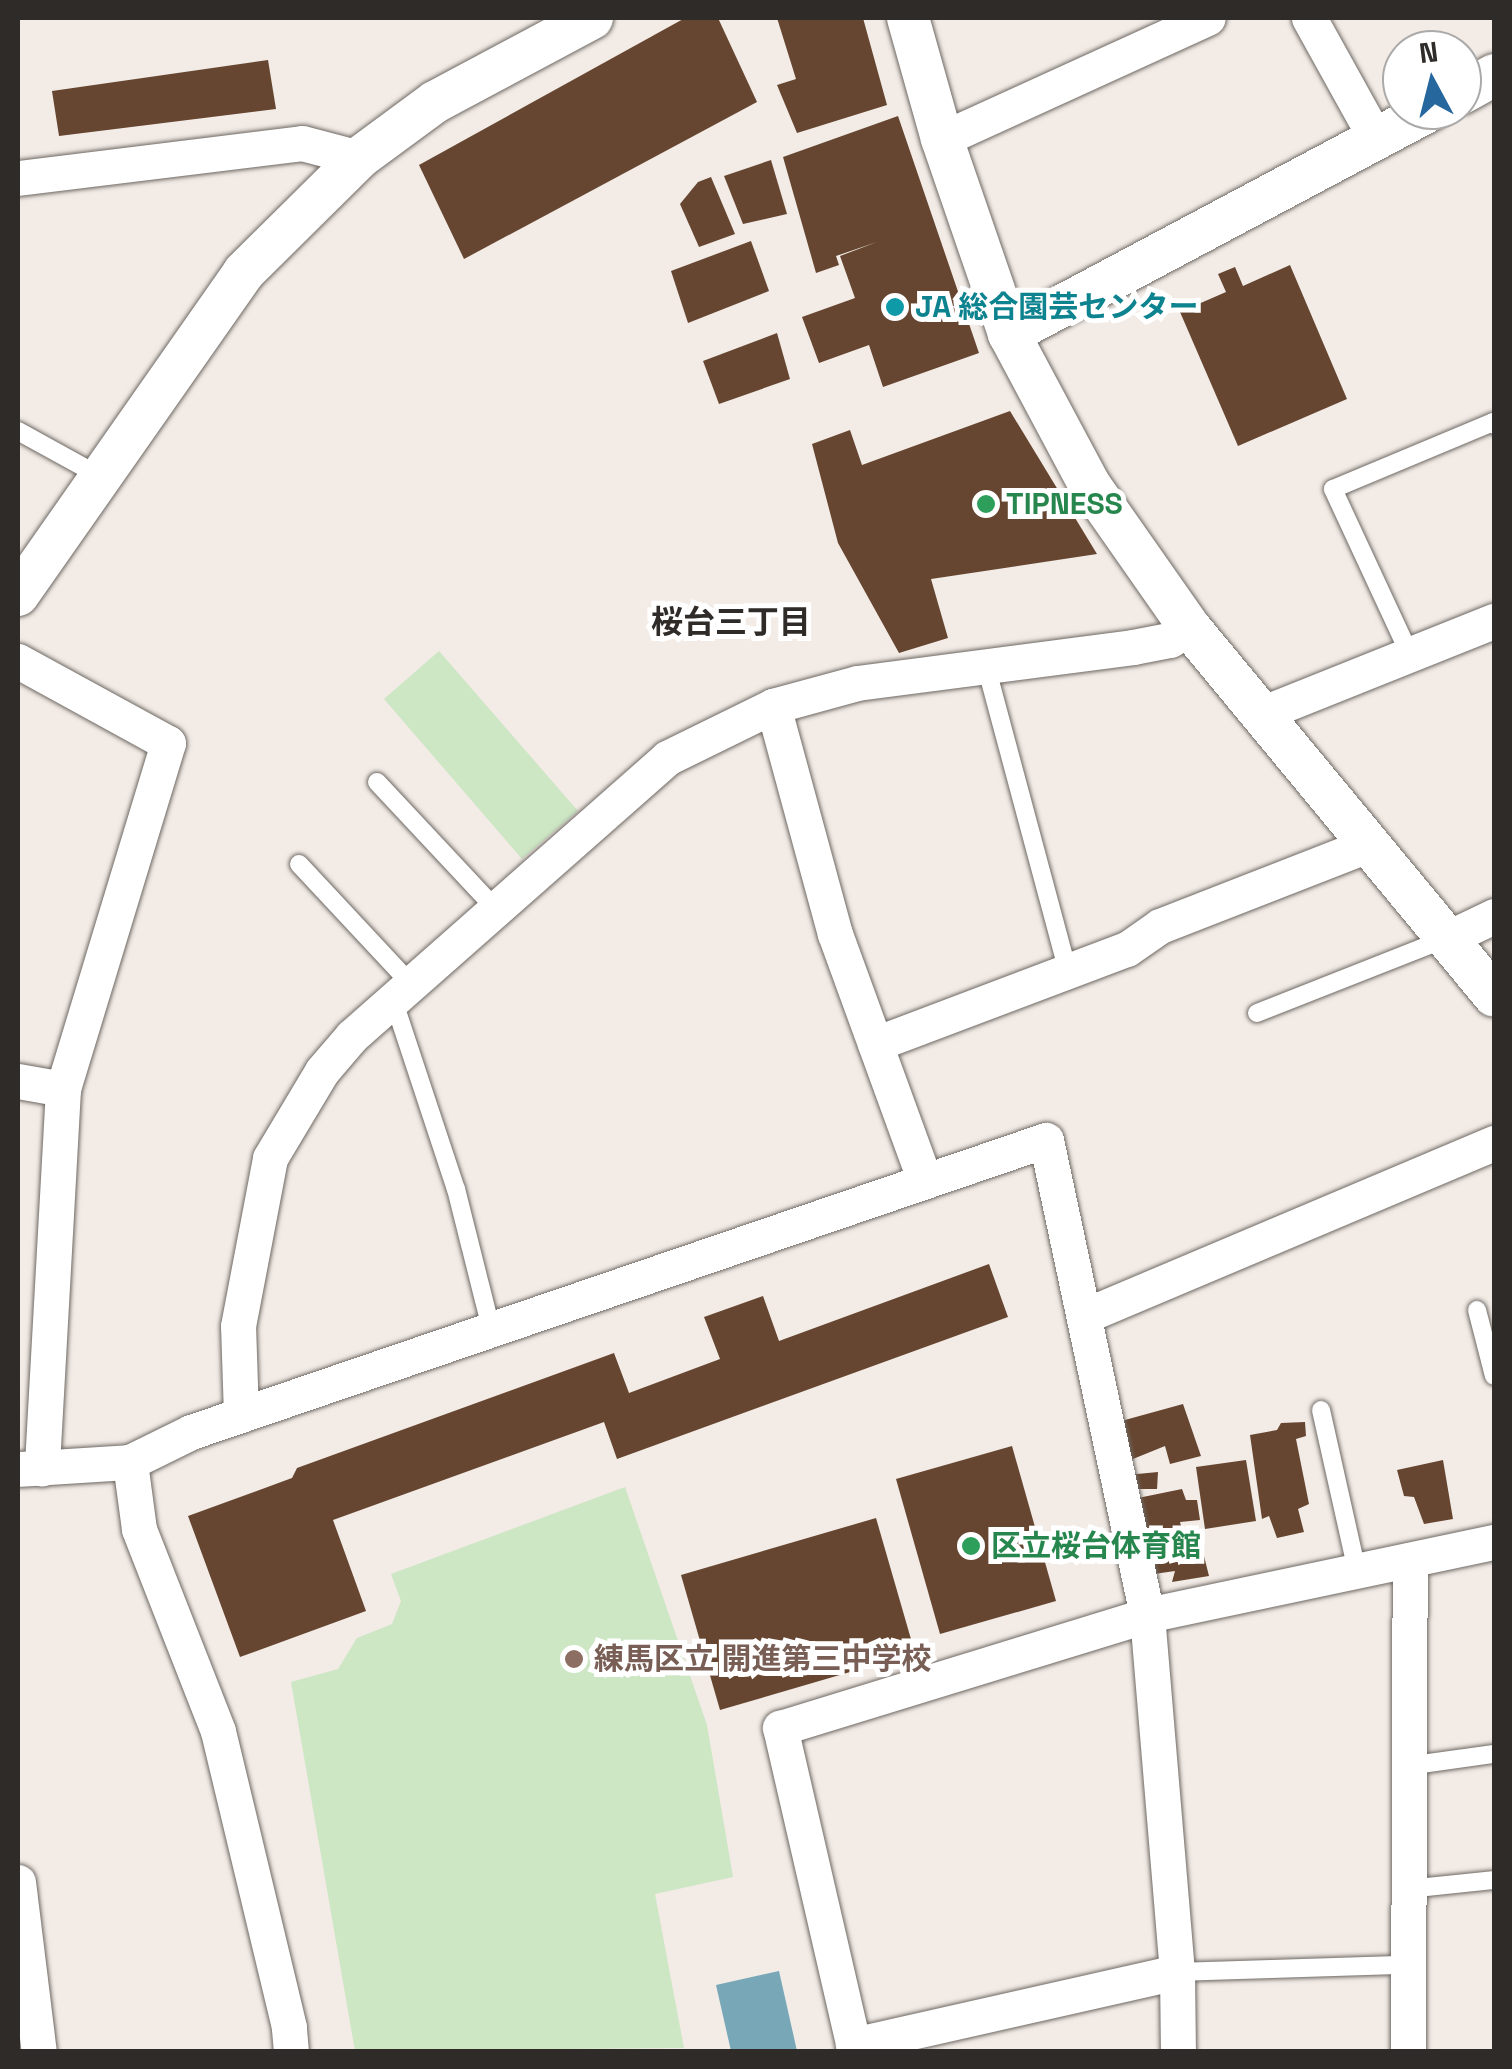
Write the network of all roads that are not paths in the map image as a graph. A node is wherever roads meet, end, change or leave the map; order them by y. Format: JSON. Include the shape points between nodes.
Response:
{"nodes":[{"id":1,"x":592,"y":18,"type":"edge"},
{"id":2,"x":908,"y":18,"type":"edge"},
{"id":3,"x":1208,"y":18,"type":"edge"},
{"id":4,"x":1309,"y":18,"type":"edge"},
{"id":5,"x":1393,"y":130,"type":"edge"},
{"id":6,"x":942,"y":139,"type":"junction"},
{"id":7,"x":1376,"y":139,"type":"junction"},
{"id":8,"x":360,"y":158,"type":"junction"},
{"id":9,"x":18,"y":177,"type":"edge"},
{"id":10,"x":1010,"y":334,"type":"junction"},
{"id":11,"x":1494,"y":426,"type":"edge"},
{"id":12,"x":18,"y":431,"type":"edge"},
{"id":13,"x":100,"y":476,"type":"junction"},
{"id":14,"x":18,"y":595,"type":"edge"},
{"id":15,"x":1494,"y":621,"type":"edge"},
{"id":16,"x":1190,"y":628,"type":"junction"},
{"id":17,"x":1410,"y":655,"type":"junction"},
{"id":18,"x":18,"y":661,"type":"edge"},
{"id":19,"x":986,"y":666,"type":"junction"},
{"id":20,"x":773,"y":706,"type":"junction"},
{"id":21,"x":1262,"y":714,"type":"junction"},
{"id":22,"x":377,"y":782,"type":"dead end"},
{"id":23,"x":1370,"y":844,"type":"junction"},
{"id":24,"x":299,"y":864,"type":"dead end"},
{"id":25,"x":496,"y":909,"type":"junction"},
{"id":26,"x":1494,"y":916,"type":"edge"},
{"id":27,"x":1448,"y":938,"type":"junction"},
{"id":28,"x":1068,"y":971,"type":"junction"},
{"id":29,"x":402,"y":992,"type":"junction"},
{"id":30,"x":1494,"y":996,"type":"edge"},
{"id":31,"x":1257,"y":1014,"type":"dead end"},
{"id":32,"x":875,"y":1044,"type":"junction"},
{"id":33,"x":18,"y":1081,"type":"edge"},
{"id":34,"x":63,"y":1088,"type":"junction"},
{"id":35,"x":1494,"y":1143,"type":"edge"},
{"id":36,"x":924,"y":1181,"type":"junction"},
{"id":37,"x":1477,"y":1310,"type":"dead end"},
{"id":38,"x":1084,"y":1316,"type":"junction"},
{"id":39,"x":492,"y":1332,"type":"junction"},
{"id":40,"x":1494,"y":1376,"type":"edge"},
{"id":41,"x":1321,"y":1410,"type":"dead end"},
{"id":42,"x":241,"y":1416,"type":"junction"},
{"id":43,"x":130,"y":1462,"type":"junction"},
{"id":44,"x":30,"y":1469,"type":"edge"},
{"id":45,"x":1494,"y":1542,"type":"edge"},
{"id":46,"x":1410,"y":1560,"type":"junction"},
{"id":47,"x":1357,"y":1571,"type":"junction"},
{"id":48,"x":1146,"y":1615,"type":"junction"},
{"id":49,"x":1494,"y":1754,"type":"edge"},
{"id":50,"x":1408,"y":1766,"type":"junction"},
{"id":51,"x":1494,"y":1880,"type":"edge"},
{"id":52,"x":18,"y":1882,"type":"edge"},
{"id":53,"x":1406,"y":1890,"type":"junction"},
{"id":54,"x":1405,"y":1965,"type":"junction"},
{"id":55,"x":1177,"y":1972,"type":"junction"},
{"id":56,"x":854,"y":2048,"type":"edge"},
{"id":57,"x":39,"y":2052,"type":"edge"},
{"id":58,"x":291,"y":2052,"type":"edge"},
{"id":59,"x":1178,"y":2052,"type":"edge"},
{"id":60,"x":1408,"y":2052,"type":"edge"}],
"edges":[{"from":1,"to":8,"type":"street","via":[[436,102]]},
{"from":2,"to":6,"type":"street"},
{"from":3,"to":6,"type":"street"},
{"from":4,"to":7,"type":"street"},
{"from":5,"to":7,"type":"street"},
{"from":6,"to":10,"type":"street"},
{"from":7,"to":10,"type":"street"},
{"from":8,"to":9,"type":"street","via":[[302,143]]},
{"from":8,"to":13,"type":"street","via":[[244,272]]},
{"from":10,"to":16,"type":"street","via":[[1089,484]]},
{"from":11,"to":17,"type":"lane","via":[[1333,489]]},
{"from":12,"to":13,"type":"lane"},
{"from":13,"to":14,"type":"street"},
{"from":15,"to":17,"type":"street"},
{"from":16,"to":19,"type":"street","via":[[1170,640]]},
{"from":16,"to":21,"type":"street"},
{"from":17,"to":21,"type":"street"},
{"from":18,"to":34,"type":"street","via":[[168,743]]},
{"from":19,"to":20,"type":"street","via":[[857,683]]},
{"from":19,"to":28,"type":"lane"},
{"from":20,"to":25,"type":"street","via":[[667,758]]},
{"from":20,"to":32,"type":"street","via":[[835,934]]},
{"from":21,"to":23,"type":"street"},
{"from":22,"to":25,"type":"lane"},
{"from":23,"to":27,"type":"street"},
{"from":23,"to":28,"type":"street","via":[[1160,926],[1127,948]]},
{"from":24,"to":29,"type":"lane"},
{"from":25,"to":29,"type":"street"},
{"from":26,"to":27,"type":"street"},
{"from":27,"to":30,"type":"street"},
{"from":27,"to":31,"type":"lane"},
{"from":28,"to":32,"type":"street"},
{"from":29,"to":39,"type":"lane"},
{"from":29,"to":42,"type":"street","via":[[322,1071],[270,1158],[238,1326]]},
{"from":32,"to":36,"type":"street"},
{"from":33,"to":34,"type":"street"},
{"from":34,"to":44,"type":"street"},
{"from":35,"to":38,"type":"street"},
{"from":36,"to":38,"type":"street","via":[[1046,1140]]},
{"from":36,"to":39,"type":"street"},
{"from":37,"to":40,"type":"lane"},
{"from":38,"to":48,"type":"street"},
{"from":39,"to":42,"type":"street"},
{"from":41,"to":47,"type":"lane"},
{"from":42,"to":43,"type":"street"},
{"from":43,"to":44,"type":"street"},
{"from":43,"to":58,"type":"street","via":[[139,1530],[218,1732]]},
{"from":45,"to":46,"type":"street"},
{"from":46,"to":47,"type":"street"},
{"from":46,"to":50,"type":"street"},
{"from":47,"to":48,"type":"street"},
{"from":48,"to":55,"type":"street"},
{"from":48,"to":56,"type":"street","via":[[780,1728]]},
{"from":49,"to":50,"type":"lane"},
{"from":50,"to":53,"type":"street"},
{"from":51,"to":53,"type":"lane"},
{"from":52,"to":57,"type":"street"},
{"from":53,"to":54,"type":"street"},
{"from":54,"to":55,"type":"lane"},
{"from":54,"to":60,"type":"street"},
{"from":55,"to":56,"type":"street"},
{"from":55,"to":59,"type":"street"}]}
